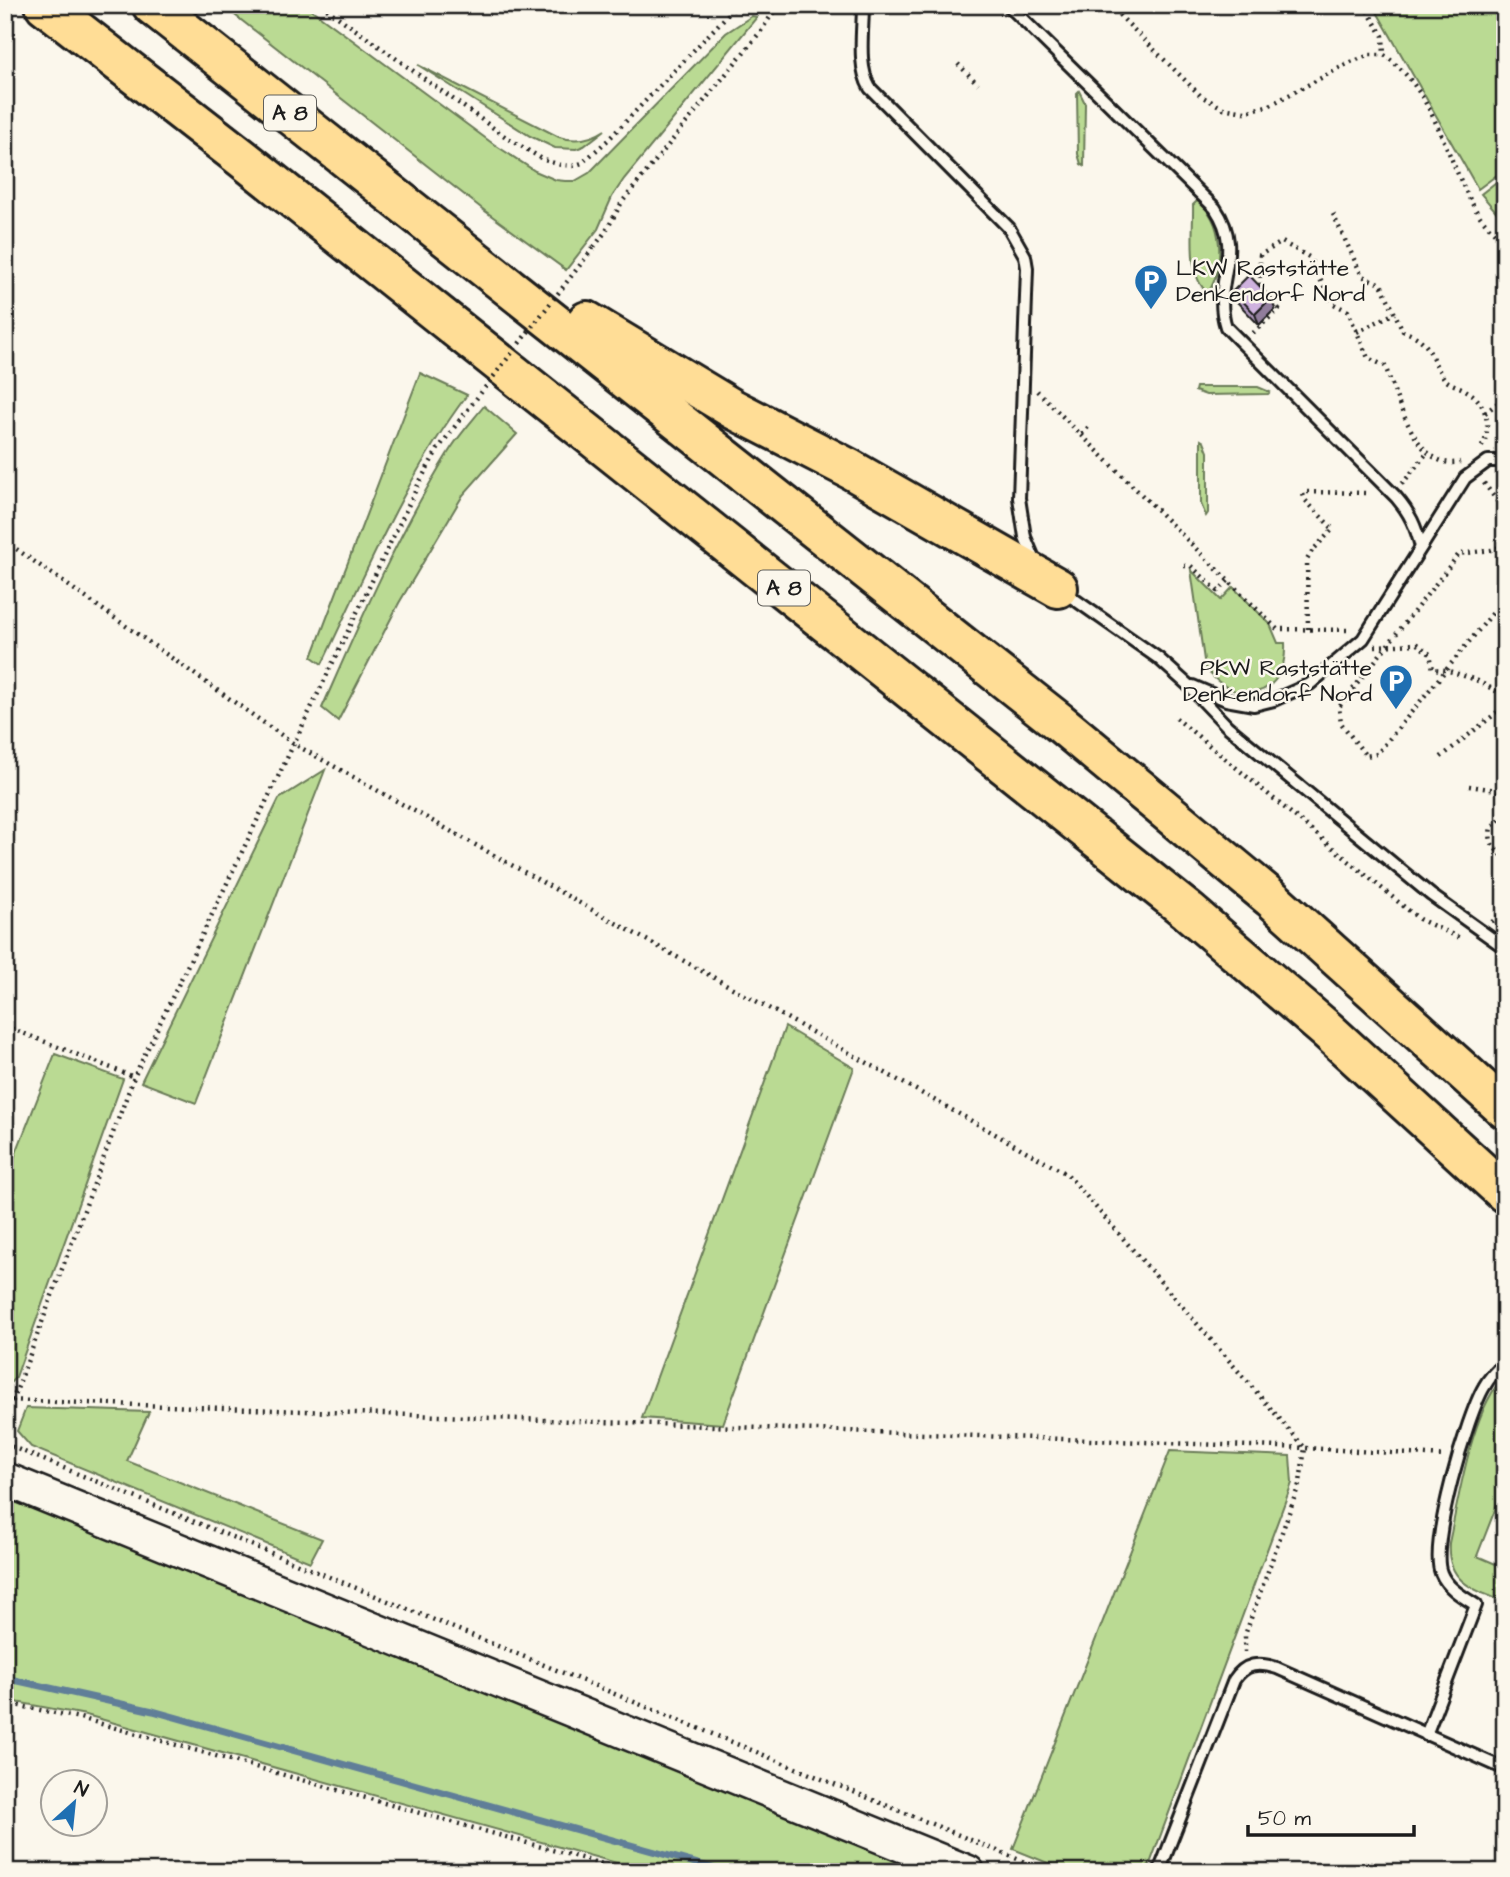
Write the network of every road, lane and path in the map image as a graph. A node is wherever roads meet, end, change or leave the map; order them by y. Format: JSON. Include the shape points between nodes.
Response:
{"nodes":[{"id":1,"x":45,"y":5,"type":"edge"},
{"id":2,"x":152,"y":5,"type":"edge"},
{"id":3,"x":321,"y":5,"type":"edge"},
{"id":4,"x":737,"y":5,"type":"edge"},
{"id":5,"x":778,"y":5,"type":"edge"},
{"id":6,"x":863,"y":5,"type":"edge"},
{"id":7,"x":1008,"y":5,"type":"edge"},
{"id":8,"x":1109,"y":5,"type":"edge"},
{"id":9,"x":1364,"y":5,"type":"edge"},
{"id":10,"x":1384,"y":55,"type":"junction"},
{"id":11,"x":958,"y":64,"type":"dead end"},
{"id":12,"x":978,"y":84,"type":"dead end"},
{"id":13,"x":1333,"y":214,"type":"dead end"},
{"id":14,"x":428,"y":221,"type":"junction"},
{"id":15,"x":1505,"y":245,"type":"edge"},
{"id":16,"x":1395,"y":313,"type":"junction"},
{"id":17,"x":1357,"y":332,"type":"junction"},
{"id":18,"x":1243,"y":344,"type":"junction"},
{"id":19,"x":1023,"y":378,"type":"junction"},
{"id":20,"x":1505,"y":397,"type":"edge"},
{"id":21,"x":1485,"y":413,"type":"junction"},
{"id":22,"x":1091,"y":424,"type":"dead end"},
{"id":23,"x":1082,"y":434,"type":"junction"},
{"id":24,"x":1427,"y":453,"type":"junction"},
{"id":25,"x":1468,"y":459,"type":"junction"},
{"id":26,"x":1505,"y":461,"type":"edge"},
{"id":27,"x":1476,"y":470,"type":"junction"},
{"id":28,"x":1394,"y":494,"type":"junction"},
{"id":29,"x":1505,"y":512,"type":"edge"},
{"id":30,"x":5,"y":541,"type":"edge"},
{"id":31,"x":1505,"y":545,"type":"edge"},
{"id":32,"x":1420,"y":547,"type":"junction"},
{"id":33,"x":1184,"y":566,"type":"dead end"},
{"id":34,"x":1230,"y":579,"type":"junction"},
{"id":35,"x":1058,"y":588,"type":"junction"},
{"id":36,"x":1505,"y":598,"type":"edge"},
{"id":37,"x":1308,"y":629,"type":"junction"},
{"id":38,"x":1363,"y":639,"type":"junction"},
{"id":39,"x":1387,"y":646,"type":"junction"},
{"id":40,"x":1446,"y":670,"type":"junction"},
{"id":41,"x":1187,"y":684,"type":"junction"},
{"id":42,"x":1505,"y":696,"type":"edge"},
{"id":43,"x":1505,"y":706,"type":"edge"},
{"id":44,"x":1176,"y":718,"type":"dead end"},
{"id":45,"x":294,"y":744,"type":"junction"},
{"id":46,"x":1441,"y":757,"type":"dead end"},
{"id":47,"x":1505,"y":783,"type":"edge"},
{"id":48,"x":1469,"y":786,"type":"dead end"},
{"id":49,"x":1497,"y":790,"type":"junction"},
{"id":50,"x":1505,"y":798,"type":"edge"},
{"id":51,"x":1505,"y":815,"type":"edge"},
{"id":52,"x":1505,"y":858,"type":"edge"},
{"id":53,"x":1468,"y":942,"type":"dead end"},
{"id":54,"x":1505,"y":948,"type":"edge"},
{"id":55,"x":5,"y":1026,"type":"edge"},
{"id":56,"x":134,"y":1076,"type":"junction"},
{"id":57,"x":1505,"y":1109,"type":"edge"},
{"id":58,"x":1505,"y":1193,"type":"edge"},
{"id":59,"x":1505,"y":1363,"type":"edge"},
{"id":60,"x":5,"y":1400,"type":"edge"},
{"id":61,"x":12,"y":1400,"type":"junction"},
{"id":62,"x":5,"y":1420,"type":"edge"},
{"id":63,"x":5,"y":1444,"type":"edge"},
{"id":64,"x":1305,"y":1448,"type":"junction"},
{"id":65,"x":1458,"y":1457,"type":"junction"},
{"id":66,"x":5,"y":1479,"type":"edge"},
{"id":67,"x":1248,"y":1666,"type":"junction"},
{"id":68,"x":5,"y":1703,"type":"edge"},
{"id":69,"x":1426,"y":1735,"type":"junction"},
{"id":70,"x":1505,"y":1769,"type":"edge"},
{"id":71,"x":631,"y":1872,"type":"edge"},
{"id":72,"x":968,"y":1872,"type":"edge"},
{"id":73,"x":1049,"y":1872,"type":"edge"},
{"id":74,"x":1159,"y":1872,"type":"edge"}],
"edges":[{"from":1,"to":58,"type":"highway","number":"A 8","via":[[1188,911]]},
{"from":2,"to":14,"type":"highway","number":"A 8"},
{"from":3,"to":4,"type":"path","via":[[506,137],[544,160],[573,166],[608,140]]},
{"from":5,"to":45,"type":"path","bridge":true,"via":[[622,202],[606,231],[439,449]]},
{"from":6,"to":19,"type":"lane","via":[[863,66],[870,89],[1009,228],[1025,256]]},
{"from":7,"to":18,"type":"lane","via":[[1225,222],[1230,254],[1221,295],[1222,315],[1226,327]]},
{"from":8,"to":10,"type":"path","via":[[1201,96],[1223,108],[1245,112],[1270,105],[1351,62]]},
{"from":9,"to":10,"type":"path","via":[[1383,36]]},
{"from":10,"to":15,"type":"path","via":[[1406,72],[1477,212]]},
{"from":11,"to":12,"type":"path"},
{"from":13,"to":16,"type":"path","via":[[1362,276],[1381,284]]},
{"from":14,"to":35,"type":"highway","via":[[733,409],[850,469]]},
{"from":14,"to":57,"type":"highway","number":"A 8","via":[[1069,731],[1271,898]]},
{"from":16,"to":17,"type":"path"},
{"from":16,"to":21,"type":"path","via":[[1404,331],[1421,338],[1445,382],[1471,393]]},
{"from":17,"to":18,"type":"path","via":[[1349,310],[1332,303],[1310,257],[1282,242],[1260,255],[1260,289],[1279,309]]},
{"from":17,"to":24,"type":"path","via":[[1368,358],[1385,366],[1415,437]]},
{"from":18,"to":28,"type":"lane"},
{"from":19,"to":23,"type":"path"},
{"from":19,"to":35,"type":"lane","via":[[1020,498],[1025,537],[1037,565]]},
{"from":20,"to":21,"type":"path"},
{"from":21,"to":25,"type":"path","via":[[1486,438]]},
{"from":22,"to":23,"type":"path"},
{"from":23,"to":34,"type":"path"},
{"from":24,"to":25,"type":"path","via":[[1447,463]]},
{"from":24,"to":28,"type":"path"},
{"from":25,"to":27,"type":"path"},
{"from":26,"to":27,"type":"lane","via":[[1488,461]]},
{"from":27,"to":29,"type":"path"},
{"from":27,"to":32,"type":"lane","via":[[1465,478]]},
{"from":28,"to":32,"type":"lane","via":[[1412,519]]},
{"from":28,"to":37,"type":"path","via":[[1386,504],[1362,492],[1303,494],[1334,529],[1307,561]]},
{"from":30,"to":45,"type":"path"},
{"from":31,"to":39,"type":"path","via":[[1459,554]]},
{"from":32,"to":38,"type":"lane"},
{"from":33,"to":34,"type":"path","via":[[1191,566],[1218,592]]},
{"from":34,"to":37,"type":"path","via":[[1277,629]]},
{"from":35,"to":41,"type":"lane","via":[[1158,658]]},
{"from":36,"to":40,"type":"path"},
{"from":37,"to":38,"type":"path","via":[[1348,629]]},
{"from":38,"to":39,"type":"path","via":[[1377,648]]},
{"from":38,"to":41,"type":"lane","via":[[1310,684],[1274,700],[1254,705],[1226,700]]},
{"from":39,"to":40,"type":"path","via":[[1417,643],[1430,654],[1433,669]]},
{"from":39,"to":40,"type":"path","via":[[1339,707],[1340,723],[1366,756],[1377,754]]},
{"from":40,"to":42,"type":"path","via":[[1480,681]]},
{"from":41,"to":54,"type":"lane","via":[[1227,726],[1431,895]]},
{"from":43,"to":46,"type":"path"},
{"from":44,"to":53,"type":"path","via":[[1419,919]]},
{"from":45,"to":56,"type":"path"},
{"from":45,"to":64,"type":"path","via":[[1066,1174]]},
{"from":47,"to":49,"type":"path"},
{"from":48,"to":49,"type":"path"},
{"from":49,"to":50,"type":"path"},
{"from":51,"to":52,"type":"path","via":[[1490,827],[1489,836]]},
{"from":55,"to":56,"type":"path"},
{"from":56,"to":61,"type":"path"},
{"from":59,"to":65,"type":"lane","via":[[1483,1388]]},
{"from":60,"to":61,"type":"path"},
{"from":61,"to":62,"type":"path"},
{"from":61,"to":64,"type":"path"},
{"from":63,"to":73,"type":"path"},
{"from":64,"to":65,"type":"path"},
{"from":64,"to":67,"type":"path","via":[[1300,1482],[1245,1636]]},
{"from":65,"to":69,"type":"lane","via":[[1438,1562],[1447,1584],[1476,1605]]},
{"from":66,"to":72,"type":"main road"},
{"from":67,"to":69,"type":"lane","via":[[1277,1668]]},
{"from":67,"to":74,"type":"lane","via":[[1234,1680]]},
{"from":68,"to":71,"type":"path","via":[[80,1718]]},
{"from":69,"to":70,"type":"lane"}]}
